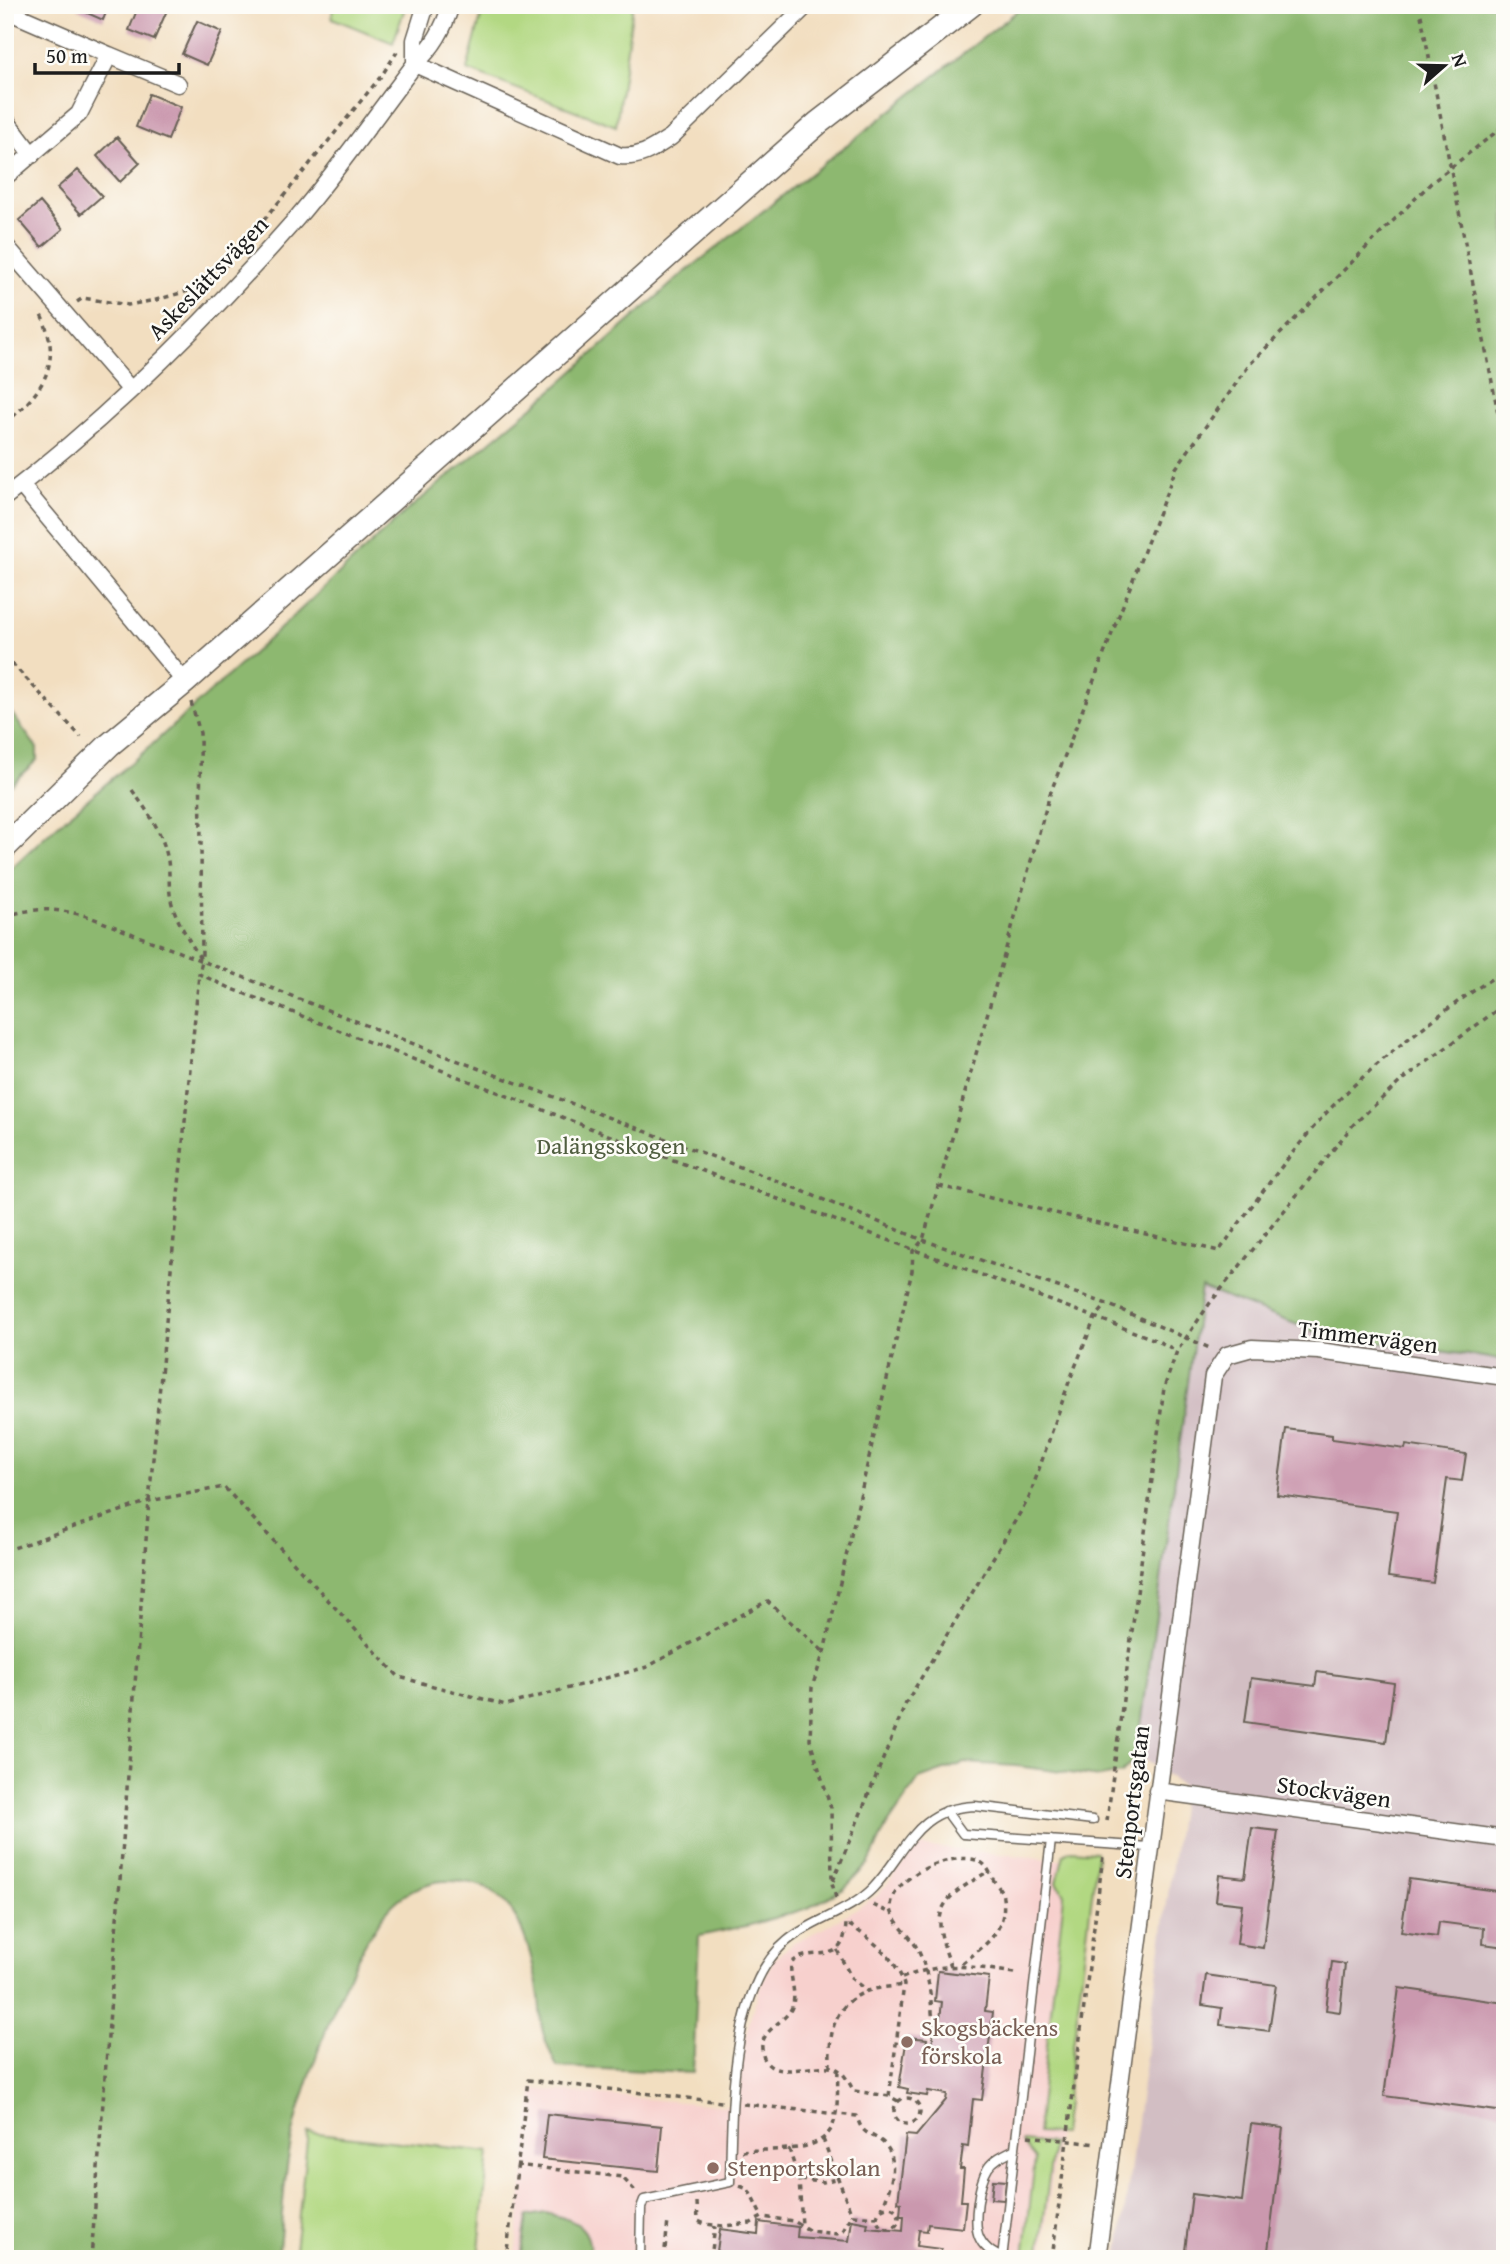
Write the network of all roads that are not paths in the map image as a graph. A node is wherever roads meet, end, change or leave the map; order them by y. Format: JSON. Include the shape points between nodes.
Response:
{"nodes":[{"id":1,"x":426,"y":5,"type":"edge"},
{"id":2,"x":451,"y":5,"type":"edge"},
{"id":3,"x":807,"y":5,"type":"edge"},
{"id":4,"x":971,"y":5,"type":"edge"},
{"id":5,"x":5,"y":10,"type":"edge"},
{"id":6,"x":109,"y":55,"type":"junction"},
{"id":7,"x":415,"y":64,"type":"junction"},
{"id":8,"x":178,"y":84,"type":"dead end"},
{"id":9,"x":5,"y":119,"type":"edge"},
{"id":10,"x":32,"y":155,"type":"junction"},
{"id":11,"x":5,"y":177,"type":"edge"},
{"id":12,"x":5,"y":245,"type":"edge"},
{"id":13,"x":130,"y":389,"type":"junction"},
{"id":14,"x":21,"y":485,"type":"junction"},
{"id":15,"x":5,"y":498,"type":"edge"},
{"id":16,"x":185,"y":682,"type":"junction"},
{"id":17,"x":5,"y":846,"type":"edge"},
{"id":18,"x":1227,"y":1355,"type":"joint"},
{"id":19,"x":1505,"y":1377,"type":"edge"},
{"id":20,"x":1157,"y":1791,"type":"junction"},
{"id":21,"x":946,"y":1811,"type":"junction"},
{"id":22,"x":1093,"y":1820,"type":"dead end"},
{"id":23,"x":1505,"y":1839,"type":"edge"},
{"id":24,"x":1051,"y":1840,"type":"junction"},
{"id":25,"x":1149,"y":1847,"type":"junction"},
{"id":26,"x":1015,"y":2149,"type":"junction"},
{"id":27,"x":1003,"y":2258,"type":"edge"},
{"id":28,"x":640,"y":2259,"type":"edge"},
{"id":29,"x":1097,"y":2259,"type":"edge"}],
"edges":[{"from":1,"to":7,"type":"street","via":[[415,40]]},
{"from":2,"to":7,"type":"street","name":"Askeslättsvägen","via":[[443,31]]},
{"from":3,"to":7,"type":"street","via":[[671,137],[634,158],[620,156]]},
{"from":4,"to":16,"type":"main road","via":[[818,123]]},
{"from":5,"to":6,"type":"street"},
{"from":6,"to":8,"type":"street"},
{"from":6,"to":10,"type":"street","via":[[79,114]]},
{"from":7,"to":13,"type":"street","name":"Askeslättsvägen","via":[[297,218]]},
{"from":9,"to":10,"type":"street"},
{"from":10,"to":11,"type":"street"},
{"from":12,"to":13,"type":"street"},
{"from":13,"to":14,"type":"street","name":"Askeslättsvägen"},
{"from":14,"to":15,"type":"street","name":"Askeslättsvägen"},
{"from":14,"to":16,"type":"street"},
{"from":16,"to":17,"type":"main road","via":[[109,745]]},
{"from":18,"to":19,"type":"street","name":"Timmervägen","via":[[1252,1348],[1319,1351]]},
{"from":18,"to":20,"type":"street","name":"Stenportsgatan","via":[[1213,1376],[1206,1417]]},
{"from":20,"to":23,"type":"street","name":"Stockvägen"},
{"from":20,"to":25,"type":"street","name":"Stenportsgatan"},
{"from":21,"to":22,"type":"lane","via":[[975,1806]]},
{"from":21,"to":24,"type":"lane","via":[[963,1834]]},
{"from":21,"to":28,"type":"lane","via":[[918,1829],[872,1889],[789,1938],[769,1956],[753,1987],[737,2058],[730,2182],[643,2200]]},
{"from":24,"to":25,"type":"lane"},
{"from":24,"to":26,"type":"lane"},
{"from":25,"to":29,"type":"street","name":"Stenportsgatan"},
{"from":26,"to":27,"type":"lane"},
{"from":26,"to":27,"type":"lane","via":[[990,2165],[978,2202],[978,2237]]}]}
